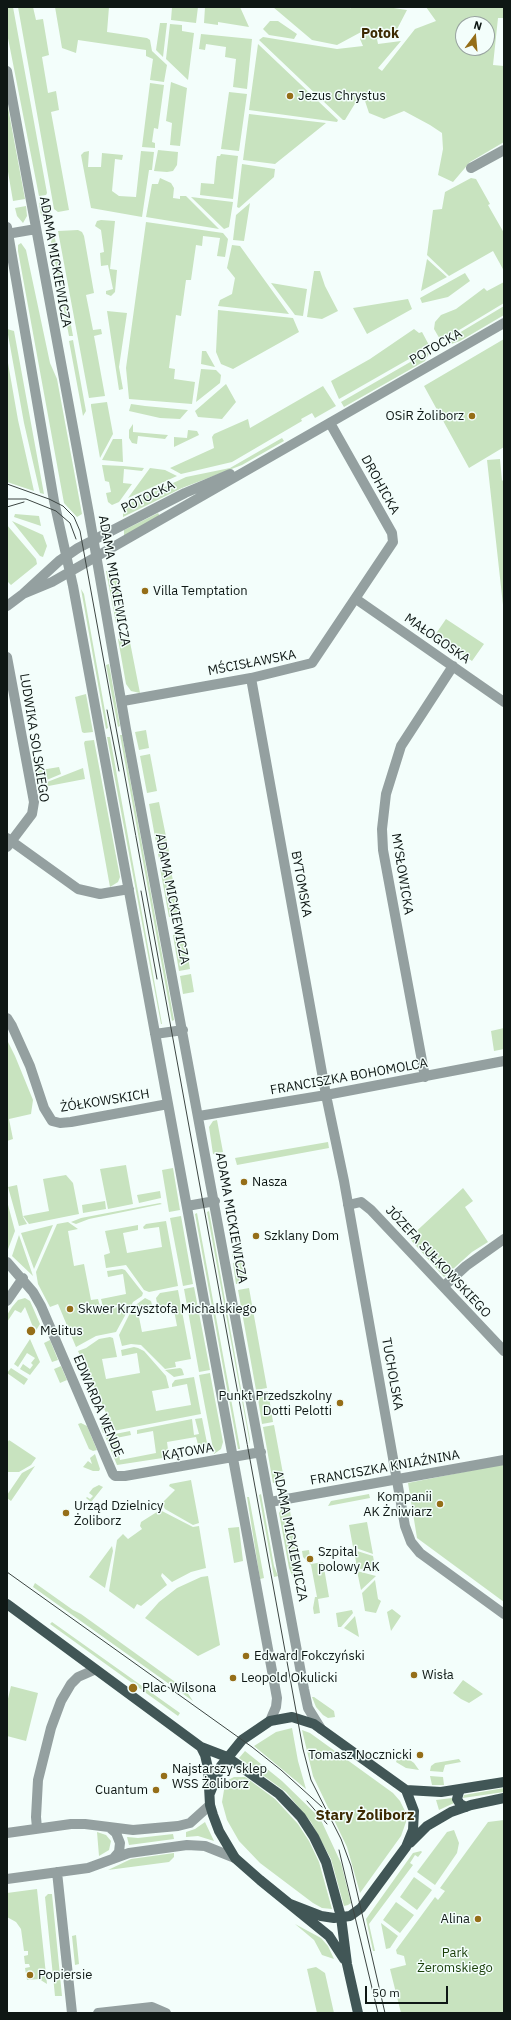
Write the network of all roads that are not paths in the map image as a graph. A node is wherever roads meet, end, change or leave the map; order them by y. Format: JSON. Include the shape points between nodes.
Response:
{"nodes":[{"id":1,"x":7,"y":71,"type":"edge"},
{"id":2,"x":504,"y":150,"type":"edge"},
{"id":3,"x":471,"y":168,"type":"dead end"},
{"id":4,"x":36,"y":228,"type":"junction"},
{"id":5,"x":7,"y":231,"type":"edge"},
{"id":6,"x":504,"y":323,"type":"edge"},
{"id":7,"x":330,"y":423,"type":"junction"},
{"id":8,"x":276,"y":454,"type":"junction"},
{"id":9,"x":93,"y":539,"type":"junction"},
{"id":10,"x":66,"y":556,"type":"junction"},
{"id":11,"x":96,"y":557,"type":"junction"},
{"id":12,"x":381,"y":560,"type":"joint"},
{"id":13,"x":70,"y":572,"type":"junction"},
{"id":14,"x":23,"y":594,"type":"junction"},
{"id":15,"x":356,"y":599,"type":"junction"},
{"id":16,"x":7,"y":606,"type":"edge"},
{"id":17,"x":7,"y":657,"type":"edge"},
{"id":18,"x":453,"y":666,"type":"junction"},
{"id":19,"x":251,"y":678,"type":"junction"},
{"id":20,"x":123,"y":701,"type":"junction"},
{"id":21,"x":504,"y":702,"type":"edge"},
{"id":22,"x":8,"y":842,"type":"edge"},
{"id":23,"x":129,"y":889,"type":"junction"},
{"id":24,"x":7,"y":1018,"type":"edge"},
{"id":25,"x":183,"y":1030,"type":"junction"},
{"id":26,"x":155,"y":1034,"type":"junction"},
{"id":27,"x":504,"y":1061,"type":"edge"},
{"id":28,"x":425,"y":1077,"type":"junction"},
{"id":29,"x":326,"y":1095,"type":"junction"},
{"id":30,"x":168,"y":1104,"type":"junction"},
{"id":31,"x":199,"y":1116,"type":"junction"},
{"id":32,"x":215,"y":1201,"type":"junction"},
{"id":33,"x":348,"y":1205,"type":"junction"},
{"id":34,"x":187,"y":1206,"type":"junction"},
{"id":35,"x":504,"y":1239,"type":"edge"},
{"id":36,"x":7,"y":1262,"type":"edge"},
{"id":37,"x":23,"y":1278,"type":"junction"},
{"id":38,"x":444,"y":1286,"type":"junction"},
{"id":39,"x":7,"y":1301,"type":"edge"},
{"id":40,"x":504,"y":1351,"type":"edge"},
{"id":41,"x":261,"y":1452,"type":"junction"},
{"id":42,"x":233,"y":1457,"type":"junction"},
{"id":43,"x":504,"y":1460,"type":"edge"},
{"id":44,"x":119,"y":1476,"type":"joint"},
{"id":45,"x":397,"y":1479,"type":"junction"},
{"id":46,"x":270,"y":1502,"type":"junction"},
{"id":47,"x":7,"y":1604,"type":"edge"},
{"id":48,"x":504,"y":1614,"type":"edge"},
{"id":49,"x":94,"y":1670,"type":"junction"},
{"id":50,"x":270,"y":1721,"type":"junction"},
{"id":51,"x":321,"y":1729,"type":"junction"},
{"id":52,"x":201,"y":1747,"type":"junction"},
{"id":53,"x":227,"y":1757,"type":"junction"},
{"id":54,"x":504,"y":1782,"type":"edge"},
{"id":55,"x":461,"y":1789,"type":"junction"},
{"id":56,"x":406,"y":1790,"type":"junction"},
{"id":57,"x":210,"y":1793,"type":"junction"},
{"id":58,"x":504,"y":1798,"type":"edge"},
{"id":59,"x":210,"y":1805,"type":"junction"},
{"id":60,"x":466,"y":1807,"type":"junction"},
{"id":61,"x":109,"y":1827,"type":"junction"},
{"id":62,"x":37,"y":1828,"type":"junction"},
{"id":63,"x":7,"y":1833,"type":"edge"},
{"id":64,"x":406,"y":1847,"type":"junction"},
{"id":65,"x":235,"y":1858,"type":"junction"},
{"id":66,"x":113,"y":1859,"type":"junction"},
{"id":67,"x":57,"y":1872,"type":"junction"},
{"id":68,"x":7,"y":1879,"type":"edge"},
{"id":69,"x":290,"y":1904,"type":"junction"},
{"id":70,"x":341,"y":1917,"type":"junction"},
{"id":71,"x":347,"y":1964,"type":"junction"},
{"id":72,"x":72,"y":2013,"type":"edge"},
{"id":73,"x":98,"y":2013,"type":"edge"},
{"id":74,"x":166,"y":2013,"type":"edge"},
{"id":75,"x":358,"y":2013,"type":"edge"}],
"edges":[{"from":1,"to":4,"type":"street","name":"ADAMA MICKIEWICZA"},
{"from":2,"to":3,"type":"street"},
{"from":4,"to":5,"type":"street"},
{"from":4,"to":9,"type":"street","name":"ADAMA MICKIEWICZA"},
{"from":5,"to":10,"type":"street"},
{"from":6,"to":7,"type":"street","name":"POTOCKA"},
{"from":7,"to":8,"type":"street","name":"POTOCKA"},
{"from":7,"to":12,"type":"street","name":"DROHICKA","via":[[392,533],[392,542]]},
{"from":8,"to":9,"type":"street","name":"POTOCKA","via":[[185,493]]},
{"from":8,"to":11,"type":"street","name":"POTOCKA"},
{"from":9,"to":10,"type":"street","name":"POTOCKA"},
{"from":9,"to":11,"type":"street","name":"ADAMA MICKIEWICZA"},
{"from":10,"to":13,"type":"street"},
{"from":10,"to":14,"type":"street","name":"POTOCKA"},
{"from":11,"to":13,"type":"street","name":"POTOCKA"},
{"from":11,"to":20,"type":"street","name":"ADAMA MICKIEWICZA"},
{"from":12,"to":15,"type":"street","name":"MŚCISŁAWSKA"},
{"from":13,"to":14,"type":"street","name":"POTOCKA","via":[[43,587]]},
{"from":13,"to":23,"type":"street"},
{"from":14,"to":16,"type":"street","name":"POTOCKA"},
{"from":15,"to":18,"type":"street","name":"MAŁOGOSKA"},
{"from":15,"to":19,"type":"street","name":"MŚCISŁAWSKA","via":[[312,663]]},
{"from":17,"to":22,"type":"street","name":"LUDWIKA SOLSKIEGO","via":[[34,802],[32,814]]},
{"from":18,"to":21,"type":"street","name":"MAŁOGOSKA"},
{"from":18,"to":28,"type":"street","name":"MYSŁOWICKA","via":[[401,746],[386,794],[382,829],[383,850]]},
{"from":19,"to":20,"type":"street","name":"MŚCISŁAWSKA"},
{"from":19,"to":29,"type":"street","name":"BYTOMSKA"},
{"from":20,"to":25,"type":"street","name":"ADAMA MICKIEWICZA","via":[[126,729]]},
{"from":22,"to":23,"type":"street","via":[[78,889],[100,894]]},
{"from":23,"to":26,"type":"street"},
{"from":24,"to":30,"type":"street","name":"ŻÓŁKOWSKICH","via":[[25,1054],[48,1117],[52,1121],[71,1122]]},
{"from":25,"to":26,"type":"street"},
{"from":25,"to":31,"type":"street","name":"ADAMA MICKIEWICZA"},
{"from":26,"to":30,"type":"street"},
{"from":27,"to":28,"type":"street","name":"FRANCISZKA BOHOMOLCA"},
{"from":28,"to":29,"type":"street","name":"FRANCISZKA BOHOMOLCA"},
{"from":29,"to":31,"type":"street","name":"FRANCISZKA BOHOMOLCA"},
{"from":29,"to":33,"type":"street","name":"TUCHOLSKA"},
{"from":30,"to":34,"type":"street"},
{"from":31,"to":32,"type":"street","name":"ADAMA MICKIEWICZA"},
{"from":32,"to":34,"type":"street"},
{"from":32,"to":41,"type":"street","name":"ADAMA MICKIEWICZA"},
{"from":33,"to":38,"type":"street","name":"JÓZEFA SUŁKOWSKIEGO","via":[[361,1202],[364,1204]]},
{"from":33,"to":45,"type":"street","name":"TUCHOLSKA"},
{"from":34,"to":42,"type":"street"},
{"from":35,"to":38,"type":"street","via":[[466,1266]]},
{"from":36,"to":37,"type":"street","name":"EDWARDA WENDE"},
{"from":37,"to":39,"type":"street"},
{"from":37,"to":44,"type":"street","name":"EDWARDA WENDE","via":[[41,1306],[113,1474]]},
{"from":38,"to":40,"type":"street","name":"JÓZEFA SUŁKOWSKIEGO"},
{"from":41,"to":42,"type":"street","name":"KĄTOWA"},
{"from":41,"to":46,"type":"street","name":"ADAMA MICKIEWICZA"},
{"from":42,"to":44,"type":"street","name":"KĄTOWA"},
{"from":42,"to":50,"type":"street","via":[[277,1698]]},
{"from":43,"to":45,"type":"street","name":"FRANCISZKA KNIAŹNINA"},
{"from":45,"to":46,"type":"street","name":"FRANCISZKA KNIAŹNINA"},
{"from":45,"to":48,"type":"street","name":"TUCHOLSKA","via":[[405,1526],[415,1548]]},
{"from":46,"to":51,"type":"street","name":"ADAMA MICKIEWICZA","via":[[308,1706]]},
{"from":47,"to":49,"type":"main road"},
{"from":49,"to":52,"type":"main road"},
{"from":49,"to":62,"type":"street","via":[[74,1680],[54,1717],[45,1744],[38,1780]]},
{"from":50,"to":51,"type":"main road","via":[[297,1718]]},
{"from":50,"to":53,"type":"main road","via":[[245,1737]]},
{"from":51,"to":56,"type":"main road"},
{"from":52,"to":53,"type":"main road"},
{"from":52,"to":57,"type":"main road","via":[[207,1760]]},
{"from":53,"to":57,"type":"main road"},
{"from":53,"to":70,"type":"main road","via":[[279,1794],[306,1823],[326,1862]]},
{"from":54,"to":55,"type":"main road"},
{"from":55,"to":56,"type":"main road","via":[[428,1792]]},
{"from":55,"to":60,"type":"main road","via":[[457,1799]]},
{"from":56,"to":64,"type":"main road","via":[[415,1817]]},
{"from":57,"to":59,"type":"main road"},
{"from":58,"to":60,"type":"main road"},
{"from":59,"to":61,"type":"street","via":[[194,1820],[182,1825],[133,1830]]},
{"from":59,"to":65,"type":"main road","via":[[219,1831]]},
{"from":60,"to":64,"type":"main road","via":[[435,1820]]},
{"from":61,"to":62,"type":"street","via":[[72,1824]]},
{"from":61,"to":66,"type":"street","via":[[116,1833],[120,1843],[119,1852]]},
{"from":62,"to":63,"type":"street"},
{"from":64,"to":70,"type":"main road","via":[[361,1908],[350,1916]]},
{"from":65,"to":66,"type":"street","via":[[212,1848],[194,1844],[129,1853]]},
{"from":65,"to":69,"type":"main road"},
{"from":66,"to":67,"type":"street","via":[[88,1868]]},
{"from":67,"to":68,"type":"street"},
{"from":67,"to":72,"type":"street"},
{"from":69,"to":70,"type":"main road","via":[[321,1916]]},
{"from":69,"to":71,"type":"main road","via":[[329,1936]]},
{"from":70,"to":71,"type":"main road"},
{"from":71,"to":75,"type":"main road"},
{"from":73,"to":74,"type":"street","via":[[152,2007]]}]}
